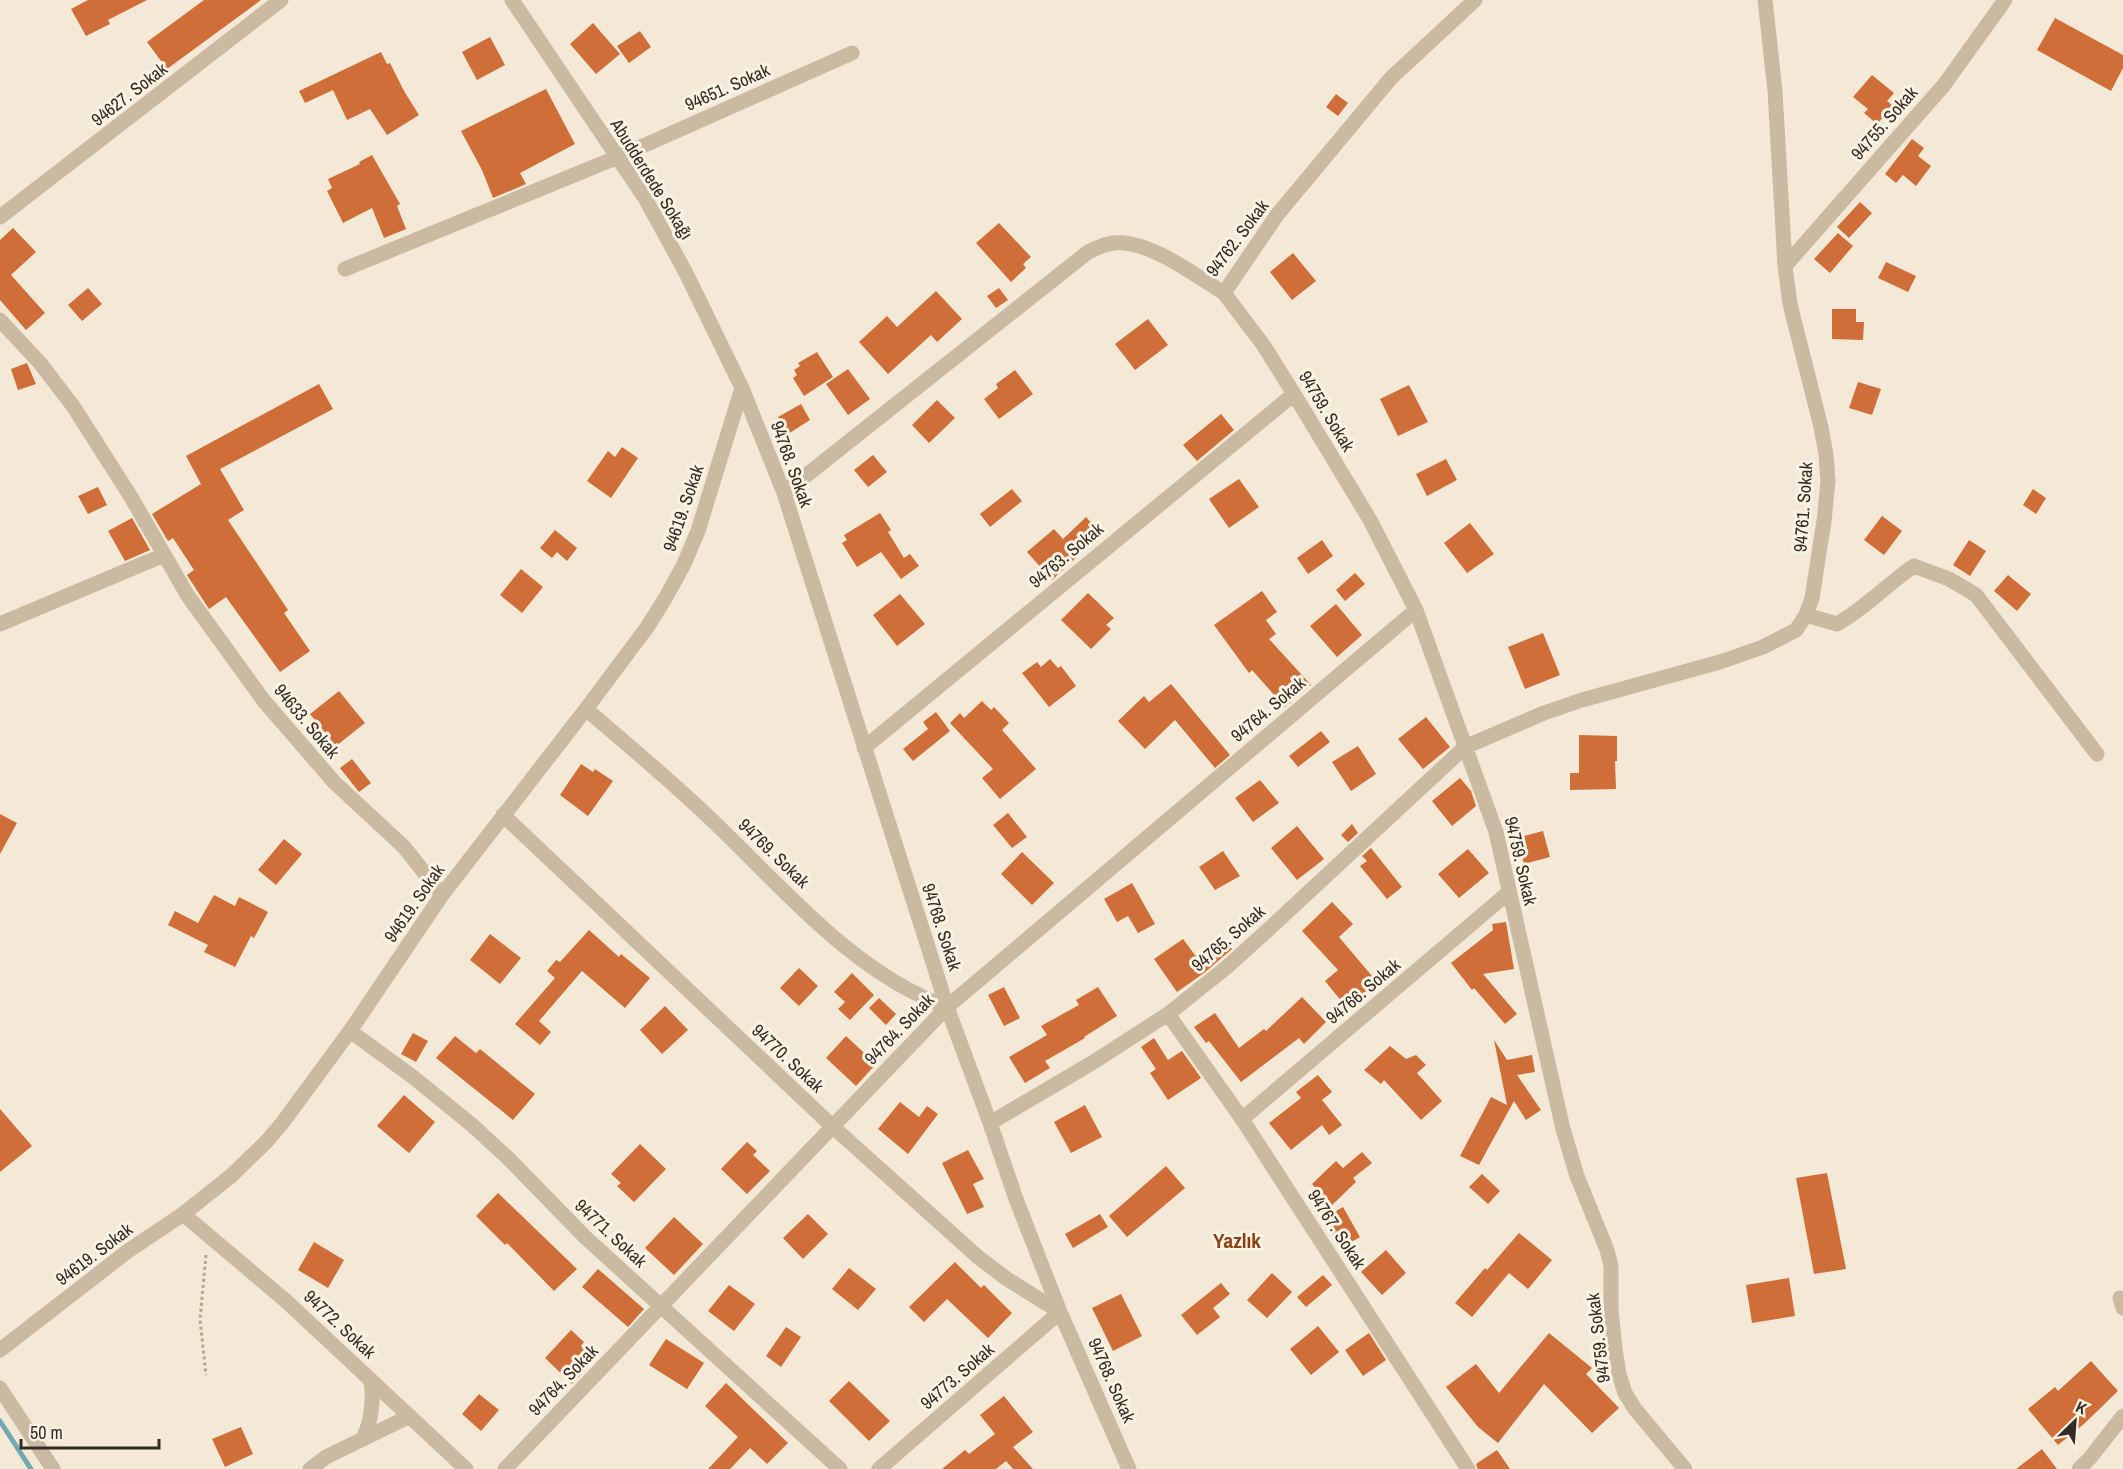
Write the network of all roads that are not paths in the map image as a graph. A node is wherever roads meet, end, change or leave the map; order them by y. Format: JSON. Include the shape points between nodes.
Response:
{"nodes":[{"id":1,"x":281,"y":0,"type":"edge"},
{"id":2,"x":512,"y":0,"type":"edge"},
{"id":3,"x":1475,"y":0,"type":"edge"},
{"id":4,"x":1765,"y":0,"type":"edge"},
{"id":5,"x":2005,"y":0,"type":"edge"},
{"id":6,"x":852,"y":52,"type":"dead end"},
{"id":7,"x":618,"y":157,"type":"junction"},
{"id":8,"x":0,"y":217,"type":"edge"},
{"id":9,"x":1785,"y":266,"type":"junction"},
{"id":10,"x":345,"y":269,"type":"dead end"},
{"id":11,"x":1224,"y":293,"type":"junction"},
{"id":12,"x":0,"y":320,"type":"edge"},
{"id":13,"x":742,"y":388,"type":"junction"},
{"id":14,"x":1294,"y":394,"type":"junction"},
{"id":15,"x":784,"y":493,"type":"junction"},
{"id":16,"x":165,"y":555,"type":"junction"},
{"id":17,"x":1416,"y":610,"type":"junction"},
{"id":18,"x":1806,"y":615,"type":"junction"},
{"id":19,"x":0,"y":624,"type":"edge"},
{"id":20,"x":586,"y":709,"type":"junction"},
{"id":21,"x":1465,"y":747,"type":"junction"},
{"id":22,"x":864,"y":748,"type":"junction"},
{"id":23,"x":2097,"y":754,"type":"dead end"},
{"id":24,"x":503,"y":815,"type":"junction"},
{"id":25,"x":1509,"y":893,"type":"junction"},
{"id":26,"x":442,"y":895,"type":"junction"},
{"id":27,"x":947,"y":1007,"type":"junction"},
{"id":28,"x":1168,"y":1014,"type":"junction"},
{"id":29,"x":350,"y":1031,"type":"junction"},
{"id":30,"x":1242,"y":1119,"type":"junction"},
{"id":31,"x":990,"y":1123,"type":"junction"},
{"id":32,"x":832,"y":1126,"type":"junction"},
{"id":33,"x":183,"y":1214,"type":"junction"},
{"id":34,"x":661,"y":1306,"type":"junction"},
{"id":35,"x":1060,"y":1312,"type":"junction"},
{"id":36,"x":0,"y":1350,"type":"edge"},
{"id":37,"x":371,"y":1380,"type":"junction"},
{"id":38,"x":0,"y":1388,"type":"edge"},
{"id":39,"x":410,"y":1416,"type":"junction"},
{"id":40,"x":2123,"y":1416,"type":"edge"},
{"id":41,"x":364,"y":1437,"type":"junction"},
{"id":42,"x":53,"y":1469,"type":"edge"},
{"id":43,"x":310,"y":1469,"type":"edge"},
{"id":44,"x":466,"y":1469,"type":"edge"},
{"id":45,"x":505,"y":1469,"type":"edge"},
{"id":46,"x":840,"y":1469,"type":"edge"},
{"id":47,"x":879,"y":1469,"type":"edge"},
{"id":48,"x":1129,"y":1469,"type":"edge"},
{"id":49,"x":1468,"y":1469,"type":"edge"},
{"id":50,"x":1685,"y":1469,"type":"edge"},
{"id":51,"x":2079,"y":1469,"type":"edge"}],
"edges":[{"from":1,"to":8,"type":"street","name":"94627. Sokak"},
{"from":2,"to":7,"type":"street","name":"Abudderdede Sokağı"},
{"from":3,"to":11,"type":"street","name":"94762. Sokak","via":[[1391,78],[1277,215]]},
{"from":4,"to":9,"type":"street","name":"94761. Sokak","via":[[1775,91]]},
{"from":5,"to":9,"type":"street","name":"94755. Sokak","via":[[1944,85]]},
{"from":6,"to":7,"type":"street","name":"94651. Sokak"},
{"from":7,"to":10,"type":"street","name":"94651. Sokak"},
{"from":7,"to":13,"type":"street","name":"Abudderdede Sokağı","via":[[666,235]]},
{"from":9,"to":18,"type":"street","name":"94761. Sokak","via":[[1790,304],[1821,427],[1828,481],[1812,598]]},
{"from":11,"to":14,"type":"street","name":"94759. Sokak"},
{"from":11,"to":15,"type":"street","name":"94762. Sokak","via":[[1133,244],[1115,243],[1088,252]]},
{"from":12,"to":16,"type":"street","name":"94633. Sokak","via":[[73,406]]},
{"from":13,"to":15,"type":"street","name":"94768. Sokak"},
{"from":13,"to":20,"type":"street","name":"94619. Sokak","via":[[707,504],[684,564],[648,626]]},
{"from":14,"to":17,"type":"street","name":"94759. Sokak","via":[[1370,520]]},
{"from":14,"to":22,"type":"street","name":"94763. Sokak"},
{"from":15,"to":22,"type":"street","name":"94768. Sokak"},
{"from":16,"to":19,"type":"street"},
{"from":16,"to":26,"type":"street","name":"94633. Sokak","via":[[206,623],[264,701],[334,782],[404,847]]},
{"from":17,"to":21,"type":"street","name":"94759. Sokak"},
{"from":17,"to":27,"type":"street","name":"94764. Sokak"},
{"from":18,"to":21,"type":"street","via":[[1796,630],[1763,647],[1544,713]]},
{"from":18,"to":23,"type":"street","via":[[1837,624],[1914,566],[1949,579],[1977,595]]},
{"from":20,"to":24,"type":"street","name":"94619. Sokak"},
{"from":20,"to":27,"type":"street","name":"94769. Sokak","via":[[871,968],[919,997]]},
{"from":21,"to":25,"type":"street","name":"94759. Sokak","via":[[1496,832]]},
{"from":21,"to":28,"type":"street","name":"94765. Sokak","via":[[1227,967]]},
{"from":22,"to":27,"type":"street","name":"94768. Sokak"},
{"from":24,"to":26,"type":"street","name":"94619. Sokak"},
{"from":24,"to":32,"type":"street","name":"94770. Sokak"},
{"from":25,"to":30,"type":"street","name":"94766. Sokak"},
{"from":25,"to":50,"type":"street","name":"94759. Sokak","via":[[1563,1129],[1611,1266],[1611,1310],[1619,1374],[1635,1409]]},
{"from":26,"to":29,"type":"street","name":"94619. Sokak"},
{"from":27,"to":31,"type":"street","name":"94768. Sokak"},
{"from":27,"to":32,"type":"street","name":"94764. Sokak"},
{"from":28,"to":30,"type":"street","name":"94767. Sokak"},
{"from":28,"to":31,"type":"street","name":"94765. Sokak"},
{"from":29,"to":33,"type":"street","name":"94619. Sokak","via":[[267,1142]]},
{"from":29,"to":34,"type":"street","name":"94771. Sokak","via":[[472,1125]]},
{"from":30,"to":49,"type":"street","name":"94767. Sokak"},
{"from":31,"to":35,"type":"street","name":"94768. Sokak"},
{"from":32,"to":34,"type":"street","name":"94764. Sokak"},
{"from":32,"to":35,"type":"street","name":"94770. Sokak","via":[[978,1257]]},
{"from":33,"to":36,"type":"street","name":"94619. Sokak","via":[[128,1251]]},
{"from":33,"to":37,"type":"street","name":"94772. Sokak"},
{"from":34,"to":45,"type":"street","name":"94764. Sokak"},
{"from":34,"to":46,"type":"street","name":"94771. Sokak"},
{"from":35,"to":47,"type":"street","name":"94773. Sokak"},
{"from":35,"to":48,"type":"street","name":"94768. Sokak"},
{"from":37,"to":39,"type":"street","name":"94772. Sokak"},
{"from":37,"to":41,"type":"street","via":[[372,1410]]},
{"from":38,"to":42,"type":"street"},
{"from":39,"to":41,"type":"street"},
{"from":39,"to":44,"type":"street","name":"94772. Sokak"},
{"from":40,"to":51,"type":"street"},
{"from":41,"to":43,"type":"street"}]}
